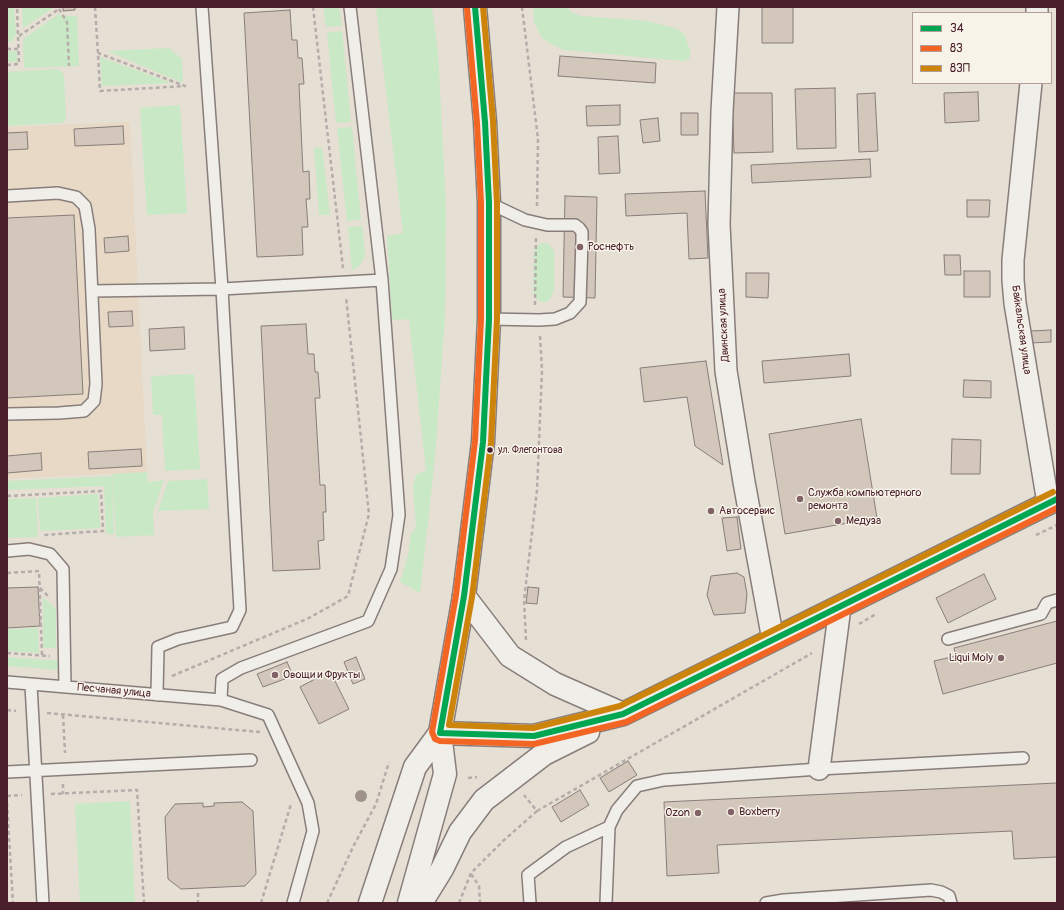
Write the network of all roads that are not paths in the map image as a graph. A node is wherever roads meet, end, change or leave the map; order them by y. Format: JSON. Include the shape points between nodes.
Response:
{"nodes":[{"id":1,"x":202,"y":7,"type":"edge"},
{"id":2,"x":350,"y":7,"type":"edge"},
{"id":3,"x":475,"y":7,"type":"edge"},
{"id":4,"x":728,"y":7,"type":"edge"},
{"id":5,"x":1031,"y":84,"type":"edge"},
{"id":6,"x":7,"y":196,"type":"edge"},
{"id":7,"x":488,"y":203,"type":"junction"},
{"id":8,"x":382,"y":280,"type":"junction"},
{"id":9,"x":222,"y":289,"type":"junction"},
{"id":10,"x":92,"y":291,"type":"junction"},
{"id":11,"x":489,"y":319,"type":"junction"},
{"id":12,"x":7,"y":414,"type":"edge"},
{"id":13,"x":1053,"y":501,"type":"edge"},
{"id":14,"x":7,"y":551,"type":"edge"},
{"id":15,"x":464,"y":596,"type":"junction"},
{"id":16,"x":1057,"y":600,"type":"edge"},
{"id":17,"x":840,"y":607,"type":"junction"},
{"id":18,"x":948,"y":639,"type":"dead end"},
{"id":19,"x":773,"y":640,"type":"junction"},
{"id":20,"x":7,"y":682,"type":"edge"},
{"id":21,"x":32,"y":685,"type":"junction"},
{"id":22,"x":65,"y":687,"type":"junction"},
{"id":23,"x":157,"y":695,"type":"junction"},
{"id":24,"x":220,"y":700,"type":"junction"},
{"id":25,"x":623,"y":714,"type":"junction"},
{"id":26,"x":440,"y":733,"type":"junction"},
{"id":27,"x":1023,"y":758,"type":"dead end"},
{"id":28,"x":251,"y":760,"type":"dead end"},
{"id":29,"x":819,"y":769,"type":"junction"},
{"id":30,"x":37,"y":771,"type":"junction"},
{"id":31,"x":7,"y":772,"type":"edge"},
{"id":32,"x":609,"y":827,"type":"junction"},
{"id":33,"x":43,"y":903,"type":"edge"},
{"id":34,"x":292,"y":903,"type":"edge"},
{"id":35,"x":370,"y":903,"type":"edge"},
{"id":36,"x":409,"y":903,"type":"edge"},
{"id":37,"x":421,"y":903,"type":"edge"},
{"id":38,"x":530,"y":903,"type":"edge"},
{"id":39,"x":606,"y":903,"type":"edge"},
{"id":40,"x":766,"y":903,"type":"edge"},
{"id":41,"x":950,"y":903,"type":"edge"}],
"edges":[{"from":1,"to":9,"type":"lane"},
{"from":2,"to":8,"type":"lane"},
{"from":3,"to":7,"type":"street","via":[[485,122]]},
{"from":4,"to":19,"type":"street","name":"Двинская улица","via":[[719,224],[726,371]]},
{"from":5,"to":13,"type":"street","name":"Байкальская улица","via":[[1013,280],[1015,303]]},
{"from":6,"to":10,"type":"lane","via":[[58,193],[76,197],[85,206],[89,229]]},
{"from":7,"to":11,"type":"street"},
{"from":7,"to":11,"type":"lane","via":[[525,220],[547,225],[575,225],[582,232],[580,302],[570,313],[555,319]]},
{"from":8,"to":9,"type":"lane"},
{"from":8,"to":24,"type":"lane","via":[[399,515],[391,569],[368,621],[241,668],[222,679]]},
{"from":9,"to":10,"type":"lane"},
{"from":9,"to":23,"type":"lane","via":[[240,610],[232,627],[178,639],[158,647]]},
{"from":10,"to":12,"type":"lane","via":[[96,384],[94,401],[84,410]]},
{"from":11,"to":15,"type":"street","via":[[483,442]]},
{"from":13,"to":17,"type":"street"},
{"from":14,"to":22,"type":"lane","via":[[29,549],[50,554],[63,569]]},
{"from":15,"to":25,"type":"street","via":[[510,656],[555,684]]},
{"from":15,"to":26,"type":"street"},
{"from":16,"to":18,"type":"lane","via":[[1047,602],[1041,614]]},
{"from":17,"to":19,"type":"street"},
{"from":17,"to":29,"type":"street"},
{"from":19,"to":25,"type":"street"},
{"from":20,"to":21,"type":"lane","name":"Песчаная улица"},
{"from":21,"to":22,"type":"lane","name":"Песчаная улица"},
{"from":21,"to":30,"type":"lane"},
{"from":22,"to":23,"type":"lane","name":"Песчаная улица"},
{"from":23,"to":24,"type":"lane","name":"Песчаная улица"},
{"from":24,"to":34,"type":"lane","name":"Песчаная улица","via":[[268,715],[308,803],[313,831]]},
{"from":25,"to":26,"type":"street","via":[[534,736]]},
{"from":25,"to":37,"type":"street","via":[[544,754],[484,800],[460,832],[442,869]]},
{"from":26,"to":35,"type":"street","via":[[415,767]]},
{"from":26,"to":36,"type":"street","via":[[445,774]]},
{"from":27,"to":29,"type":"lane"},
{"from":28,"to":30,"type":"lane"},
{"from":29,"to":32,"type":"lane","via":[[664,780],[637,786],[617,810]]},
{"from":30,"to":31,"type":"lane"},
{"from":30,"to":33,"type":"lane"},
{"from":32,"to":38,"type":"lane","via":[[566,847],[528,875]]},
{"from":32,"to":39,"type":"lane"},
{"from":40,"to":41,"type":"lane","via":[[931,890],[948,896]]}]}
